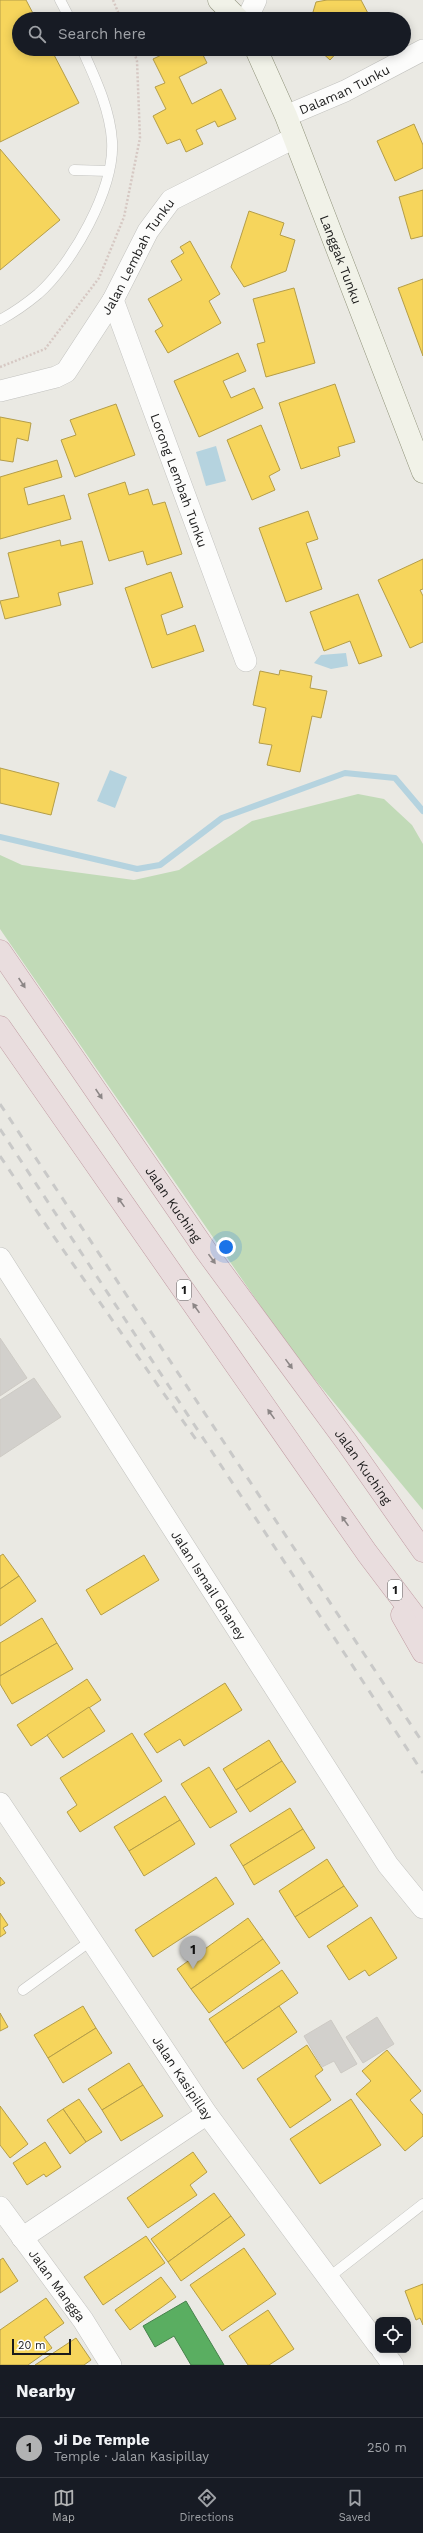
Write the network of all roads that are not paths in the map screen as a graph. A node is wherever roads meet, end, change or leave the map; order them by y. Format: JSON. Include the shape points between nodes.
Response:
{"nodes":[{"id":1,"x":60,"y":0,"type":"edge"},
{"id":2,"x":218,"y":0,"type":"edge"},
{"id":3,"x":256,"y":0,"type":"edge"},
{"id":4,"x":66,"y":12,"type":"edge"},
{"id":5,"x":231,"y":12,"type":"edge"},
{"id":6,"x":250,"y":12,"type":"edge"},
{"id":7,"x":423,"y":50,"type":"edge"},
{"id":8,"x":85,"y":56,"type":"edge"},
{"id":9,"x":259,"y":56,"type":"edge"},
{"id":10,"x":286,"y":116,"type":"junction"},
{"id":11,"x":294,"y":138,"type":"junction"},
{"id":12,"x":74,"y":170,"type":"dead end"},
{"id":13,"x":108,"y":171,"type":"junction"},
{"id":14,"x":113,"y":300,"type":"junction"},
{"id":15,"x":0,"y":320,"type":"edge"},
{"id":16,"x":0,"y":391,"type":"edge"},
{"id":17,"x":423,"y":472,"type":"edge"},
{"id":18,"x":246,"y":661,"type":"dead end"},
{"id":19,"x":0,"y":950,"type":"edge"},
{"id":20,"x":0,"y":1027,"type":"edge"},
{"id":21,"x":0,"y":1258,"type":"edge"},
{"id":22,"x":419,"y":1545,"type":"edge"},
{"id":23,"x":368,"y":1553,"type":"junction"},
{"id":24,"x":423,"y":1627,"type":"edge"},
{"id":25,"x":423,"y":1652,"type":"edge"},
{"id":26,"x":0,"y":1803,"type":"edge"},
{"id":27,"x":7,"y":1827,"type":"edge"},
{"id":28,"x":423,"y":1908,"type":"edge"},
{"id":29,"x":92,"y":1940,"type":"junction"},
{"id":30,"x":23,"y":1990,"type":"dead end"},
{"id":31,"x":207,"y":2114,"type":"junction"},
{"id":32,"x":423,"y":2204,"type":"edge"},
{"id":33,"x":0,"y":2207,"type":"edge"},
{"id":34,"x":22,"y":2238,"type":"junction"},
{"id":35,"x":328,"y":2278,"type":"junction"},
{"id":36,"x":375,"y":2341,"type":"edge"},
{"id":37,"x":384,"y":2353,"type":"edge"},
{"id":38,"x":111,"y":2365,"type":"edge"},
{"id":39,"x":393,"y":2365,"type":"edge"}],
"edges":[{"from":1,"to":4,"type":"lane"},
{"from":2,"to":5,"type":"street"},
{"from":3,"to":6,"type":"street"},
{"from":7,"to":10,"type":"street","name":"Dalaman Tunku","via":[[345,91]]},
{"from":8,"to":13,"type":"lane","via":[[106,109],[112,142]]},
{"from":9,"to":10,"type":"street","name":"Langgak Tunku"},
{"from":10,"to":11,"type":"street","name":"Langgak Tunku"},
{"from":11,"to":14,"type":"street","name":"Jalan Lembah Tunku","via":[[171,200],[148,231]]},
{"from":11,"to":17,"type":"street","name":"Langgak Tunku"},
{"from":12,"to":13,"type":"lane"},
{"from":13,"to":15,"type":"lane","via":[[101,197],[72,254],[38,294]]},
{"from":14,"to":16,"type":"street","name":"Jalan Lembah Tunku","via":[[66,372],[56,378]]},
{"from":14,"to":18,"type":"street","name":"Lorong Lembah Tunku"},
{"from":19,"to":22,"type":"highway","name":"Jalan Kuching","one_way":true,"via":[[206,1251]]},
{"from":23,"to":20,"type":"highway","number":"1","one_way":true},
{"from":21,"to":28,"type":"street","name":"Jalan Ismail Ghaney","via":[[388,1865]]},
{"from":23,"to":24,"type":"highway","number":"1"},
{"from":23,"to":25,"type":"highway"},
{"from":26,"to":27,"type":"street","name":"Jalan Kasipillay"},
{"from":27,"to":29,"type":"street","name":"Jalan Kasipillay"},
{"from":29,"to":30,"type":"lane"},
{"from":29,"to":31,"type":"street","name":"Jalan Kasipillay"},
{"from":31,"to":34,"type":"street"},
{"from":31,"to":35,"type":"street","name":"Jalan Kasipillay"},
{"from":32,"to":35,"type":"lane"},
{"from":33,"to":34,"type":"street","name":"Jalan Mangga"},
{"from":34,"to":38,"type":"street","name":"Jalan Mangga","via":[[83,2320]]},
{"from":35,"to":36,"type":"street","name":"Jalan Kasipillay"},
{"from":37,"to":39,"type":"street"}]}
